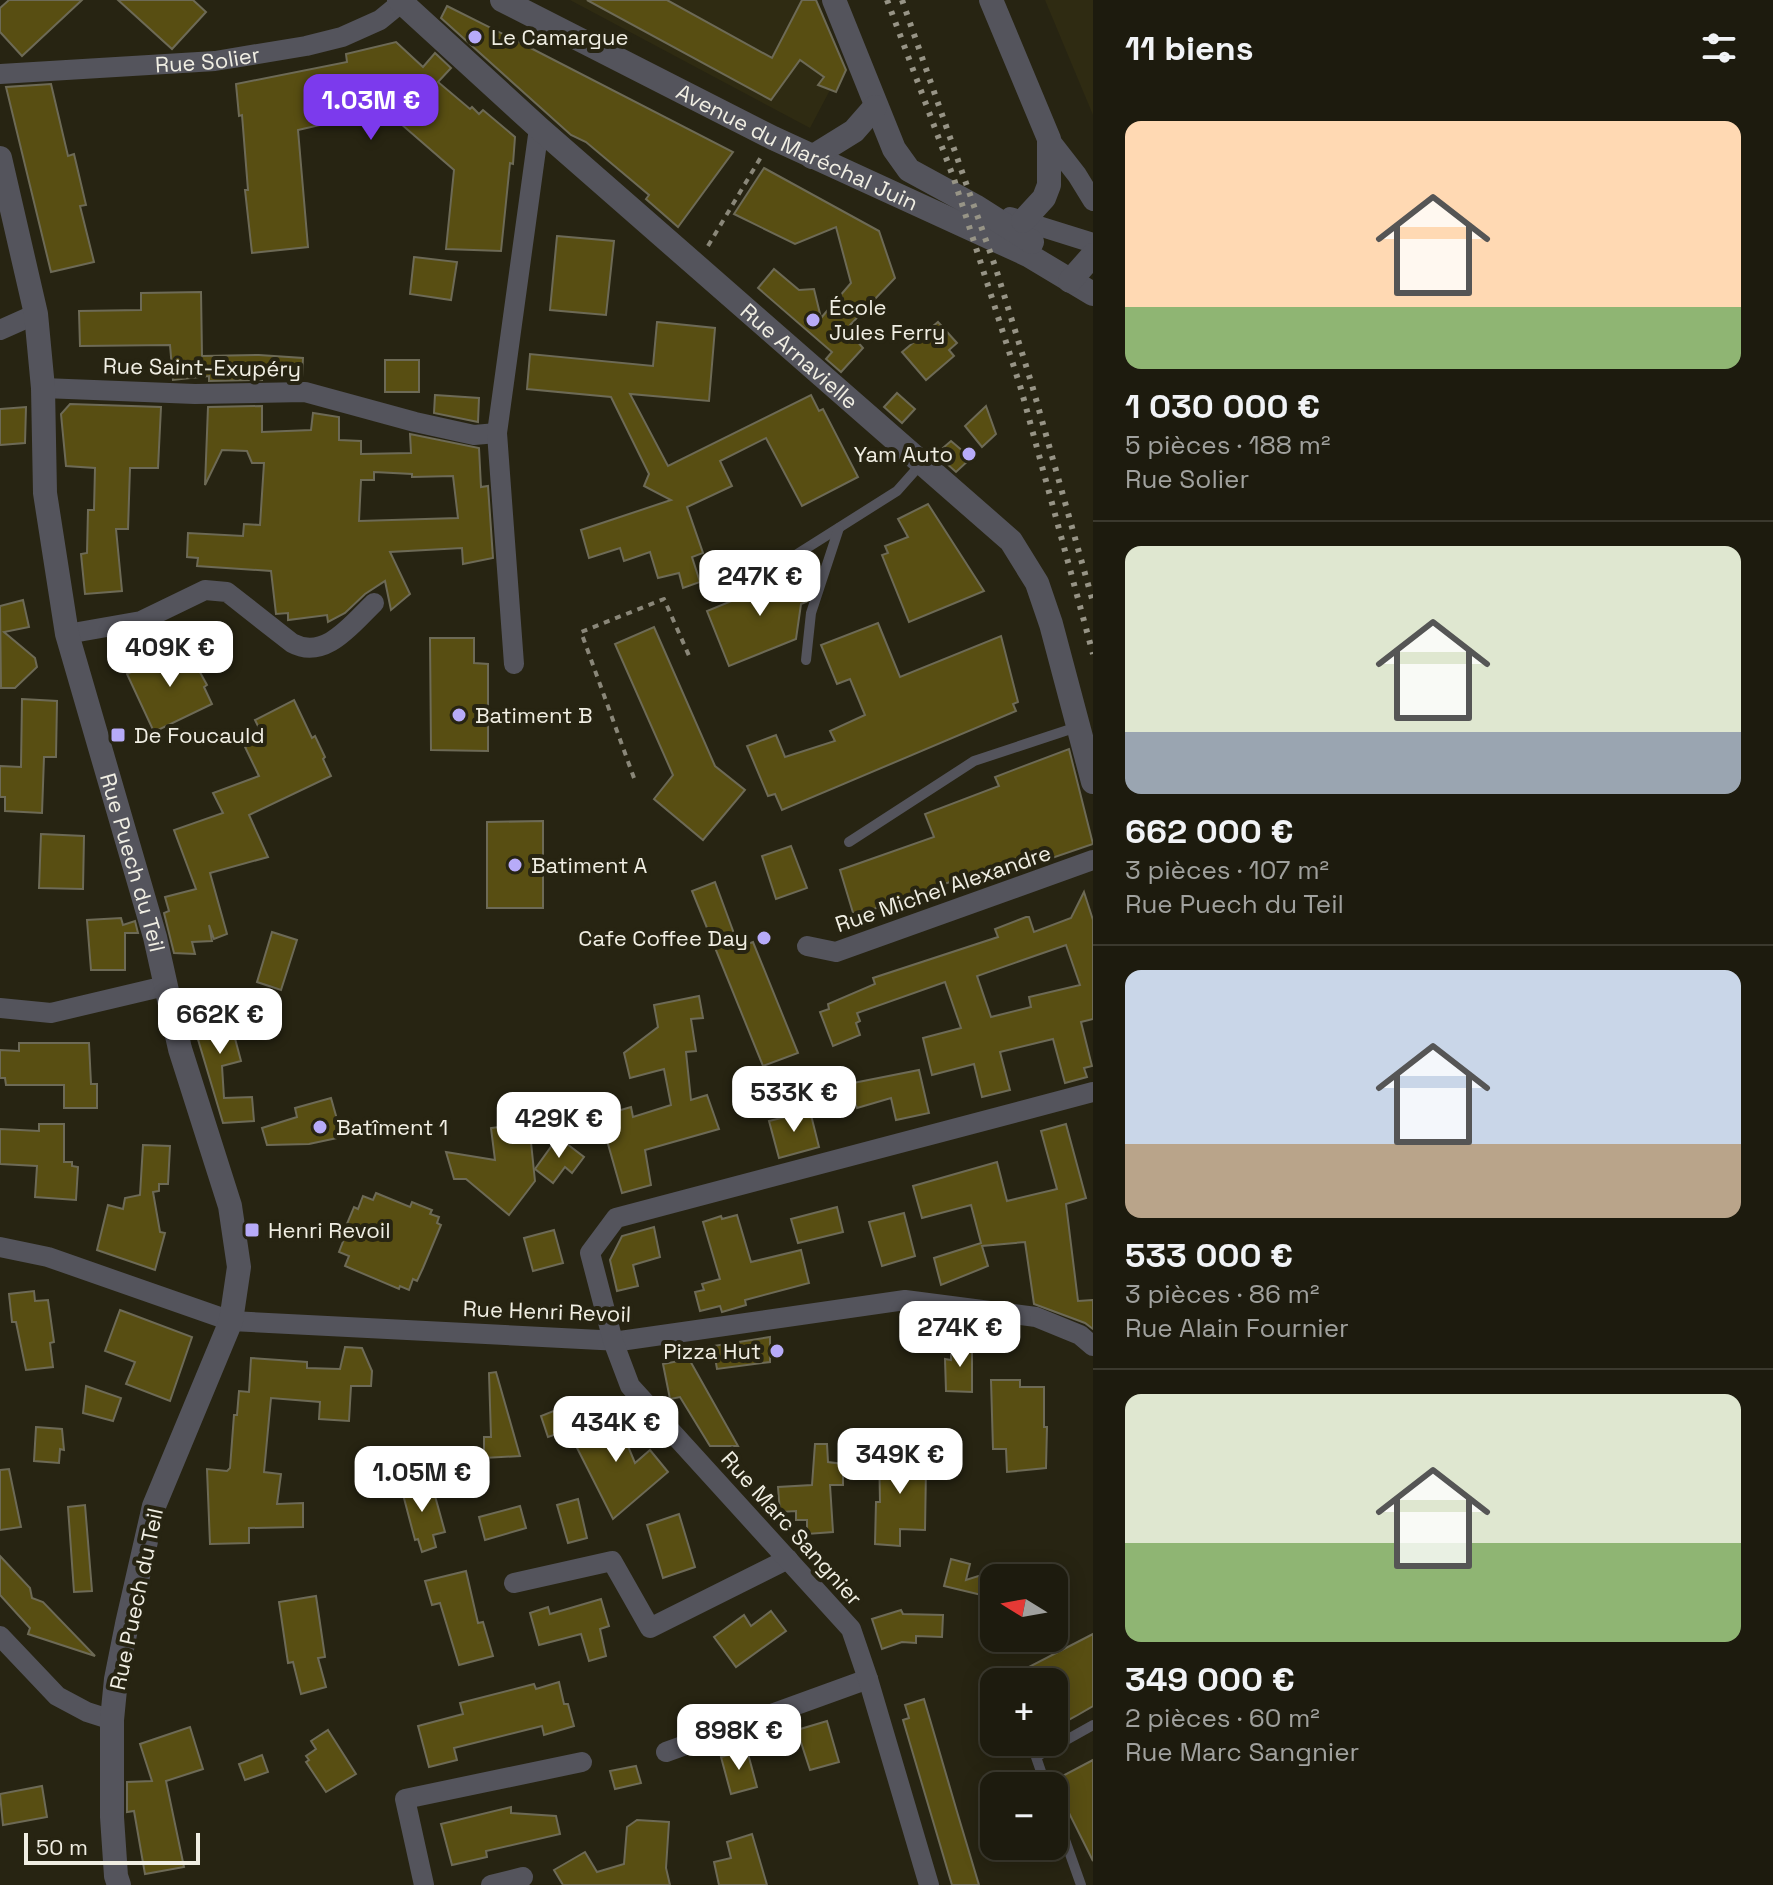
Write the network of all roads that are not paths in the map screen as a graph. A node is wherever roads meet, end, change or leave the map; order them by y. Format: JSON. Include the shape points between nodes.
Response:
{"nodes":[{"id":1,"x":502,"y":0,"type":"edge"},
{"id":2,"x":834,"y":0,"type":"edge"},
{"id":3,"x":991,"y":0,"type":"edge"},
{"id":4,"x":401,"y":1,"type":"edge"},
{"id":5,"x":0,"y":74,"type":"edge"},
{"id":6,"x":875,"y":107,"type":"junction"},
{"id":7,"x":539,"y":128,"type":"junction"},
{"id":8,"x":1049,"y":139,"type":"junction"},
{"id":9,"x":812,"y":157,"type":"junction"},
{"id":10,"x":0,"y":158,"type":"edge"},
{"id":11,"x":1085,"y":180,"type":"edge"},
{"id":12,"x":1093,"y":201,"type":"edge"},
{"id":13,"x":975,"y":206,"type":"junction"},
{"id":14,"x":1023,"y":221,"type":"junction"},
{"id":15,"x":1093,"y":243,"type":"edge"},
{"id":16,"x":1093,"y":255,"type":"edge"},
{"id":17,"x":1070,"y":281,"type":"junction"},
{"id":18,"x":1093,"y":294,"type":"edge"},
{"id":19,"x":36,"y":314,"type":"junction"},
{"id":20,"x":0,"y":330,"type":"edge"},
{"id":21,"x":43,"y":388,"type":"junction"},
{"id":22,"x":497,"y":433,"type":"junction"},
{"id":23,"x":923,"y":462,"type":"junction"},
{"id":24,"x":839,"y":528,"type":"junction"},
{"id":25,"x":791,"y":558,"type":"dead end"},
{"id":26,"x":374,"y":603,"type":"dead end"},
{"id":27,"x":67,"y":634,"type":"junction"},
{"id":28,"x":806,"y":660,"type":"dead end"},
{"id":29,"x":514,"y":664,"type":"dead end"},
{"id":30,"x":1078,"y":726,"type":"junction"},
{"id":31,"x":1093,"y":782,"type":"edge"},
{"id":32,"x":849,"y":842,"type":"dead end"},
{"id":33,"x":1093,"y":860,"type":"edge"},
{"id":34,"x":807,"y":946,"type":"dead end"},
{"id":35,"x":165,"y":986,"type":"junction"},
{"id":36,"x":0,"y":1008,"type":"edge"},
{"id":37,"x":1093,"y":1092,"type":"edge"},
{"id":38,"x":0,"y":1247,"type":"edge"},
{"id":39,"x":231,"y":1321,"type":"junction"},
{"id":40,"x":613,"y":1341,"type":"junction"},
{"id":41,"x":1093,"y":1346,"type":"edge"},
{"id":42,"x":788,"y":1559,"type":"junction"},
{"id":43,"x":514,"y":1583,"type":"dead end"},
{"id":44,"x":0,"y":1636,"type":"edge"},
{"id":45,"x":868,"y":1679,"type":"junction"},
{"id":46,"x":112,"y":1720,"type":"junction"},
{"id":47,"x":1093,"y":1725,"type":"edge"},
{"id":48,"x":666,"y":1752,"type":"dead end"},
{"id":49,"x":582,"y":1762,"type":"dead end"},
{"id":50,"x":1041,"y":1772,"type":"edge"},
{"id":51,"x":1068,"y":1848,"type":"edge"},
{"id":52,"x":523,"y":1877,"type":"dead end"},
{"id":53,"x":119,"y":1885,"type":"edge"},
{"id":54,"x":424,"y":1885,"type":"edge"},
{"id":55,"x":491,"y":1885,"type":"edge"},
{"id":56,"x":929,"y":1885,"type":"edge"},
{"id":57,"x":1081,"y":1885,"type":"edge"}],
"edges":[{"from":1,"to":9,"type":"street","name":"Avenue du Maréchal Juin"},
{"from":2,"to":6,"type":"street"},
{"from":3,"to":8,"type":"street"},
{"from":4,"to":5,"type":"street","name":"Rue Solier","via":[[380,20],[306,46],[215,61]]},
{"from":4,"to":7,"type":"street","name":"Rue Arnavielle"},
{"from":6,"to":9,"type":"street","via":[[854,131]]},
{"from":6,"to":13,"type":"street","via":[[909,170]]},
{"from":7,"to":22,"type":"street"},
{"from":7,"to":23,"type":"street","name":"Rue Arnavielle"},
{"from":8,"to":11,"type":"street"},
{"from":8,"to":14,"type":"street","via":[[1049,185]]},
{"from":9,"to":17,"type":"street","name":"Avenue du Maréchal Juin","via":[[1028,255]]},
{"from":10,"to":19,"type":"street","name":"Rue Puech du Teil"},
{"from":11,"to":12,"type":"street"},
{"from":13,"to":14,"type":"street"},
{"from":13,"to":17,"type":"street","via":[[1043,250]]},
{"from":14,"to":15,"type":"street"},
{"from":16,"to":17,"type":"street"},
{"from":17,"to":18,"type":"street","name":"Avenue du Maréchal Juin"},
{"from":19,"to":20,"type":"street"},
{"from":19,"to":21,"type":"street","name":"Rue Puech du Teil"},
{"from":21,"to":22,"type":"street","name":"Rue Saint-Exupéry","via":[[305,392],[474,435]]},
{"from":21,"to":27,"type":"street","name":"Rue Puech du Teil","via":[[45,493]]},
{"from":22,"to":29,"type":"street"},
{"from":23,"to":24,"type":"lane","via":[[897,491]]},
{"from":23,"to":30,"type":"street","name":"Rue Arnavielle","via":[[1019,550],[1051,624]]},
{"from":24,"to":25,"type":"lane"},
{"from":24,"to":28,"type":"lane","via":[[811,613]]},
{"from":26,"to":27,"type":"street","via":[[332,642],[316,649],[292,643],[227,592],[205,590],[141,621]]},
{"from":27,"to":35,"type":"street","name":"Rue Puech du Teil"},
{"from":30,"to":31,"type":"street","name":"Rue Arnavielle"},
{"from":30,"to":32,"type":"lane","via":[[974,761]]},
{"from":33,"to":34,"type":"street","name":"Rue Michel Alexandre","via":[[836,952]]},
{"from":35,"to":36,"type":"street","via":[[51,1013]]},
{"from":35,"to":39,"type":"street","name":"Rue Puech du Teil","via":[[230,1206],[239,1267]]},
{"from":37,"to":40,"type":"street","name":"Rue Marc Sangnier","via":[[616,1218],[590,1253]]},
{"from":38,"to":39,"type":"street","name":"Rue Henri Revoil","via":[[48,1257]]},
{"from":39,"to":40,"type":"street","name":"Rue Henri Revoil"},
{"from":39,"to":46,"type":"street","name":"Rue Puech du Teil","via":[[154,1506],[121,1652]]},
{"from":40,"to":41,"type":"street","name":"Rue Henri Revoil","via":[[905,1300],[1036,1317]]},
{"from":40,"to":42,"type":"street","name":"Rue Marc Sangnier","via":[[630,1386]]},
{"from":42,"to":43,"type":"street","via":[[650,1628],[612,1561]]},
{"from":42,"to":45,"type":"street","name":"Rue Marc Sangnier","via":[[851,1629]]},
{"from":44,"to":46,"type":"street","via":[[57,1696]]},
{"from":45,"to":48,"type":"street"},
{"from":45,"to":56,"type":"street","name":"Rue Marc Sangnier"},
{"from":46,"to":53,"type":"street","name":"Rue Puech du Teil","via":[[112,1817]]},
{"from":47,"to":50,"type":"lane","via":[[1036,1757]]},
{"from":49,"to":54,"type":"street","via":[[405,1799]]},
{"from":51,"to":57,"type":"lane"},
{"from":52,"to":55,"type":"street"}]}
